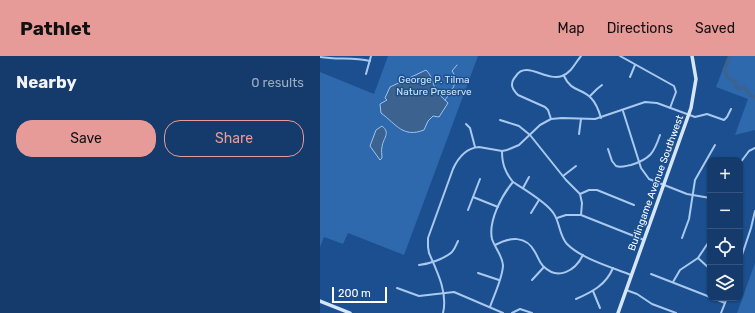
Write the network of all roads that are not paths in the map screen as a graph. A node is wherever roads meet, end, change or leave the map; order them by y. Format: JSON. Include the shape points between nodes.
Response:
{"nodes":[{"id":1,"x":320,"y":56,"type":"edge"},
{"id":2,"x":372,"y":56,"type":"edge"},
{"id":3,"x":581,"y":56,"type":"edge"},
{"id":4,"x":620,"y":56,"type":"edge"},
{"id":5,"x":692,"y":56,"type":"edge"},
{"id":6,"x":370,"y":61,"type":"junction"},
{"id":7,"x":635,"y":65,"type":"junction"},
{"id":8,"x":366,"y":74,"type":"dead end"},
{"id":9,"x":564,"y":76,"type":"junction"},
{"id":10,"x":630,"y":77,"type":"dead end"},
{"id":11,"x":602,"y":85,"type":"dead end"},
{"id":12,"x":590,"y":96,"type":"junction"},
{"id":13,"x":670,"y":108,"type":"junction"},
{"id":14,"x":731,"y":109,"type":"dead end"},
{"id":15,"x":623,"y":111,"type":"junction"},
{"id":16,"x":689,"y":115,"type":"junction"},
{"id":17,"x":601,"y":118,"type":"junction"},
{"id":18,"x":551,"y":119,"type":"junction"},
{"id":19,"x":581,"y":119,"type":"junction"},
{"id":20,"x":500,"y":120,"type":"dead end"},
{"id":21,"x":466,"y":124,"type":"dead end"},
{"id":22,"x":579,"y":134,"type":"dead end"},
{"id":23,"x":530,"y":135,"type":"junction"},
{"id":24,"x":660,"y":135,"type":"dead end"},
{"id":25,"x":714,"y":145,"type":"dead end"},
{"id":26,"x":475,"y":147,"type":"junction"},
{"id":27,"x":755,"y":148,"type":"edge"},
{"id":28,"x":608,"y":150,"type":"dead end"},
{"id":29,"x":502,"y":151,"type":"junction"},
{"id":30,"x":743,"y":158,"type":"edge"},
{"id":31,"x":640,"y":162,"type":"junction"},
{"id":32,"x":576,"y":166,"type":"dead end"},
{"id":33,"x":563,"y":176,"type":"junction"},
{"id":34,"x":529,"y":177,"type":"dead end"},
{"id":35,"x":480,"y":179,"type":"dead end"},
{"id":36,"x":513,"y":182,"type":"junction"},
{"id":37,"x":663,"y":185,"type":"junction"},
{"id":38,"x":523,"y":188,"type":"junction"},
{"id":39,"x":580,"y":194,"type":"junction"},
{"id":40,"x":692,"y":196,"type":"junction"},
{"id":41,"x":473,"y":197,"type":"junction"},
{"id":42,"x":707,"y":198,"type":"edge"},
{"id":43,"x":539,"y":200,"type":"junction"},
{"id":44,"x":634,"y":205,"type":"dead end"},
{"id":45,"x":498,"y":207,"type":"junction"},
{"id":46,"x":468,"y":210,"type":"dead end"},
{"id":47,"x":755,"y":211,"type":"edge"},
{"id":48,"x":531,"y":213,"type":"dead end"},
{"id":49,"x":581,"y":215,"type":"junction"},
{"id":50,"x":557,"y":218,"type":"junction"},
{"id":51,"x":682,"y":238,"type":"dead end"},
{"id":52,"x":644,"y":240,"type":"junction"},
{"id":53,"x":458,"y":241,"type":"dead end"},
{"id":54,"x":707,"y":244,"type":"edge"},
{"id":55,"x":495,"y":245,"type":"junction"},
{"id":56,"x":743,"y":252,"type":"edge"},
{"id":57,"x":583,"y":255,"type":"junction"},
{"id":58,"x":698,"y":258,"type":"junction"},
{"id":59,"x":433,"y":261,"type":"junction"},
{"id":60,"x":419,"y":265,"type":"dead end"},
{"id":61,"x":707,"y":266,"type":"edge"},
{"id":62,"x":544,"y":267,"type":"junction"},
{"id":63,"x":613,"y":268,"type":"junction"},
{"id":64,"x":478,"y":272,"type":"dead end"},
{"id":65,"x":651,"y":274,"type":"dead end"},
{"id":66,"x":631,"y":275,"type":"junction"},
{"id":67,"x":499,"y":280,"type":"junction"},
{"id":68,"x":532,"y":280,"type":"dead end"},
{"id":69,"x":673,"y":282,"type":"junction"},
{"id":70,"x":397,"y":288,"type":"dead end"},
{"id":71,"x":626,"y":290,"type":"junction"},
{"id":72,"x":593,"y":291,"type":"junction"},
{"id":73,"x":444,"y":293,"type":"junction"},
{"id":74,"x":707,"y":296,"type":"edge"},
{"id":75,"x":576,"y":299,"type":"dead end"},
{"id":76,"x":320,"y":301,"type":"edge"},
{"id":77,"x":720,"y":301,"type":"edge"},
{"id":78,"x":725,"y":303,"type":"joint"},
{"id":79,"x":490,"y":307,"type":"junction"},
{"id":80,"x":600,"y":308,"type":"dead end"},
{"id":81,"x":350,"y":313,"type":"edge"},
{"id":82,"x":443,"y":313,"type":"edge"},
{"id":83,"x":503,"y":313,"type":"edge"},
{"id":84,"x":512,"y":313,"type":"edge"},
{"id":85,"x":532,"y":313,"type":"edge"},
{"id":86,"x":618,"y":313,"type":"edge"},
{"id":87,"x":676,"y":313,"type":"edge"},
{"id":88,"x":721,"y":313,"type":"edge"}],
"edges":[{"from":1,"to":6,"type":"street"},
{"from":2,"to":6,"type":"street"},
{"from":3,"to":9,"type":"street"},
{"from":4,"to":7,"type":"street"},
{"from":5,"to":16,"type":"street","name":"Burlingame Avenue Southwest","via":[[696,79]]},
{"from":6,"to":8,"type":"street"},
{"from":7,"to":10,"type":"street"},
{"from":7,"to":13,"type":"street","via":[[674,86],[676,92]]},
{"from":9,"to":12,"type":"street","via":[[569,85]]},
{"from":9,"to":18,"type":"street","via":[[550,77],[526,70],[518,73],[513,81],[515,93],[545,107]]},
{"from":11,"to":12,"type":"street"},
{"from":12,"to":17,"type":"street"},
{"from":13,"to":15,"type":"street","via":[[645,102]]},
{"from":13,"to":16,"type":"street"},
{"from":14,"to":16,"type":"street","via":[[724,120],[707,114],[700,117]]},
{"from":15,"to":17,"type":"street"},
{"from":15,"to":31,"type":"street"},
{"from":16,"to":37,"type":"street","name":"Burlingame Avenue Southwest"},
{"from":17,"to":19,"type":"street"},
{"from":18,"to":19,"type":"street"},
{"from":18,"to":23,"type":"street"},
{"from":19,"to":22,"type":"street"},
{"from":20,"to":23,"type":"street","via":[[518,126]]},
{"from":21,"to":26,"type":"street","via":[[470,128]]},
{"from":23,"to":29,"type":"street","via":[[516,147]]},
{"from":23,"to":33,"type":"street"},
{"from":24,"to":31,"type":"street","via":[[652,154]]},
{"from":25,"to":40,"type":"street","via":[[695,180]]},
{"from":26,"to":29,"type":"street"},
{"from":26,"to":59,"type":"street","via":[[456,161],[445,190],[428,238]]},
{"from":27,"to":30,"type":"street"},
{"from":28,"to":31,"type":"street","via":[[616,166]]},
{"from":29,"to":36,"type":"street","via":[[504,169]]},
{"from":31,"to":37,"type":"street","via":[[643,172],[649,179]]},
{"from":32,"to":33,"type":"street"},
{"from":33,"to":39,"type":"street"},
{"from":34,"to":38,"type":"street"},
{"from":35,"to":41,"type":"street"},
{"from":36,"to":38,"type":"street"},
{"from":36,"to":45,"type":"street","via":[[504,193]]},
{"from":37,"to":40,"type":"street"},
{"from":37,"to":52,"type":"street","name":"Burlingame Avenue Southwest"},
{"from":38,"to":43,"type":"street"},
{"from":39,"to":44,"type":"street","via":[[597,190]]},
{"from":39,"to":49,"type":"street"},
{"from":40,"to":42,"type":"street"},
{"from":40,"to":51,"type":"street","via":[[689,219]]},
{"from":41,"to":45,"type":"street"},
{"from":41,"to":46,"type":"street"},
{"from":43,"to":48,"type":"street"},
{"from":43,"to":50,"type":"street","via":[[551,209]]},
{"from":45,"to":55,"type":"street","via":[[492,228]]},
{"from":47,"to":56,"type":"street"},
{"from":49,"to":50,"type":"street","via":[[571,214]]},
{"from":49,"to":52,"type":"street"},
{"from":50,"to":57,"type":"street","via":[[559,230],[565,241]]},
{"from":52,"to":66,"type":"street","name":"Burlingame Avenue Southwest"},
{"from":53,"to":59,"type":"street","via":[[451,252]]},
{"from":54,"to":58,"type":"street"},
{"from":55,"to":62,"type":"street","via":[[511,239],[524,241],[531,246]]},
{"from":55,"to":67,"type":"street","via":[[501,255],[503,266]]},
{"from":57,"to":62,"type":"street","via":[[578,264],[566,272],[554,272]]},
{"from":57,"to":63,"type":"street"},
{"from":58,"to":61,"type":"street"},
{"from":58,"to":69,"type":"street","via":[[680,270]]},
{"from":59,"to":60,"type":"street"},
{"from":59,"to":73,"type":"street"},
{"from":62,"to":68,"type":"street"},
{"from":63,"to":66,"type":"street"},
{"from":63,"to":72,"type":"street","via":[[605,282]]},
{"from":64,"to":67,"type":"street"},
{"from":65,"to":69,"type":"street"},
{"from":66,"to":71,"type":"street","name":"Burlingame Avenue Southwest"},
{"from":67,"to":79,"type":"street"},
{"from":69,"to":74,"type":"street"},
{"from":70,"to":73,"type":"street","via":[[420,296]]},
{"from":71,"to":86,"type":"street","name":"Burlingame Avenue Southwest"},
{"from":71,"to":87,"type":"street"},
{"from":72,"to":75,"type":"street"},
{"from":72,"to":80,"type":"street"},
{"from":73,"to":79,"type":"street","via":[[458,293]]},
{"from":73,"to":82,"type":"street"},
{"from":76,"to":81,"type":"street"},
{"from":77,"to":78,"type":"street"},
{"from":78,"to":88,"type":"street"},
{"from":79,"to":83,"type":"street"},
{"from":84,"to":85,"type":"street","via":[[520,309]]}]}
